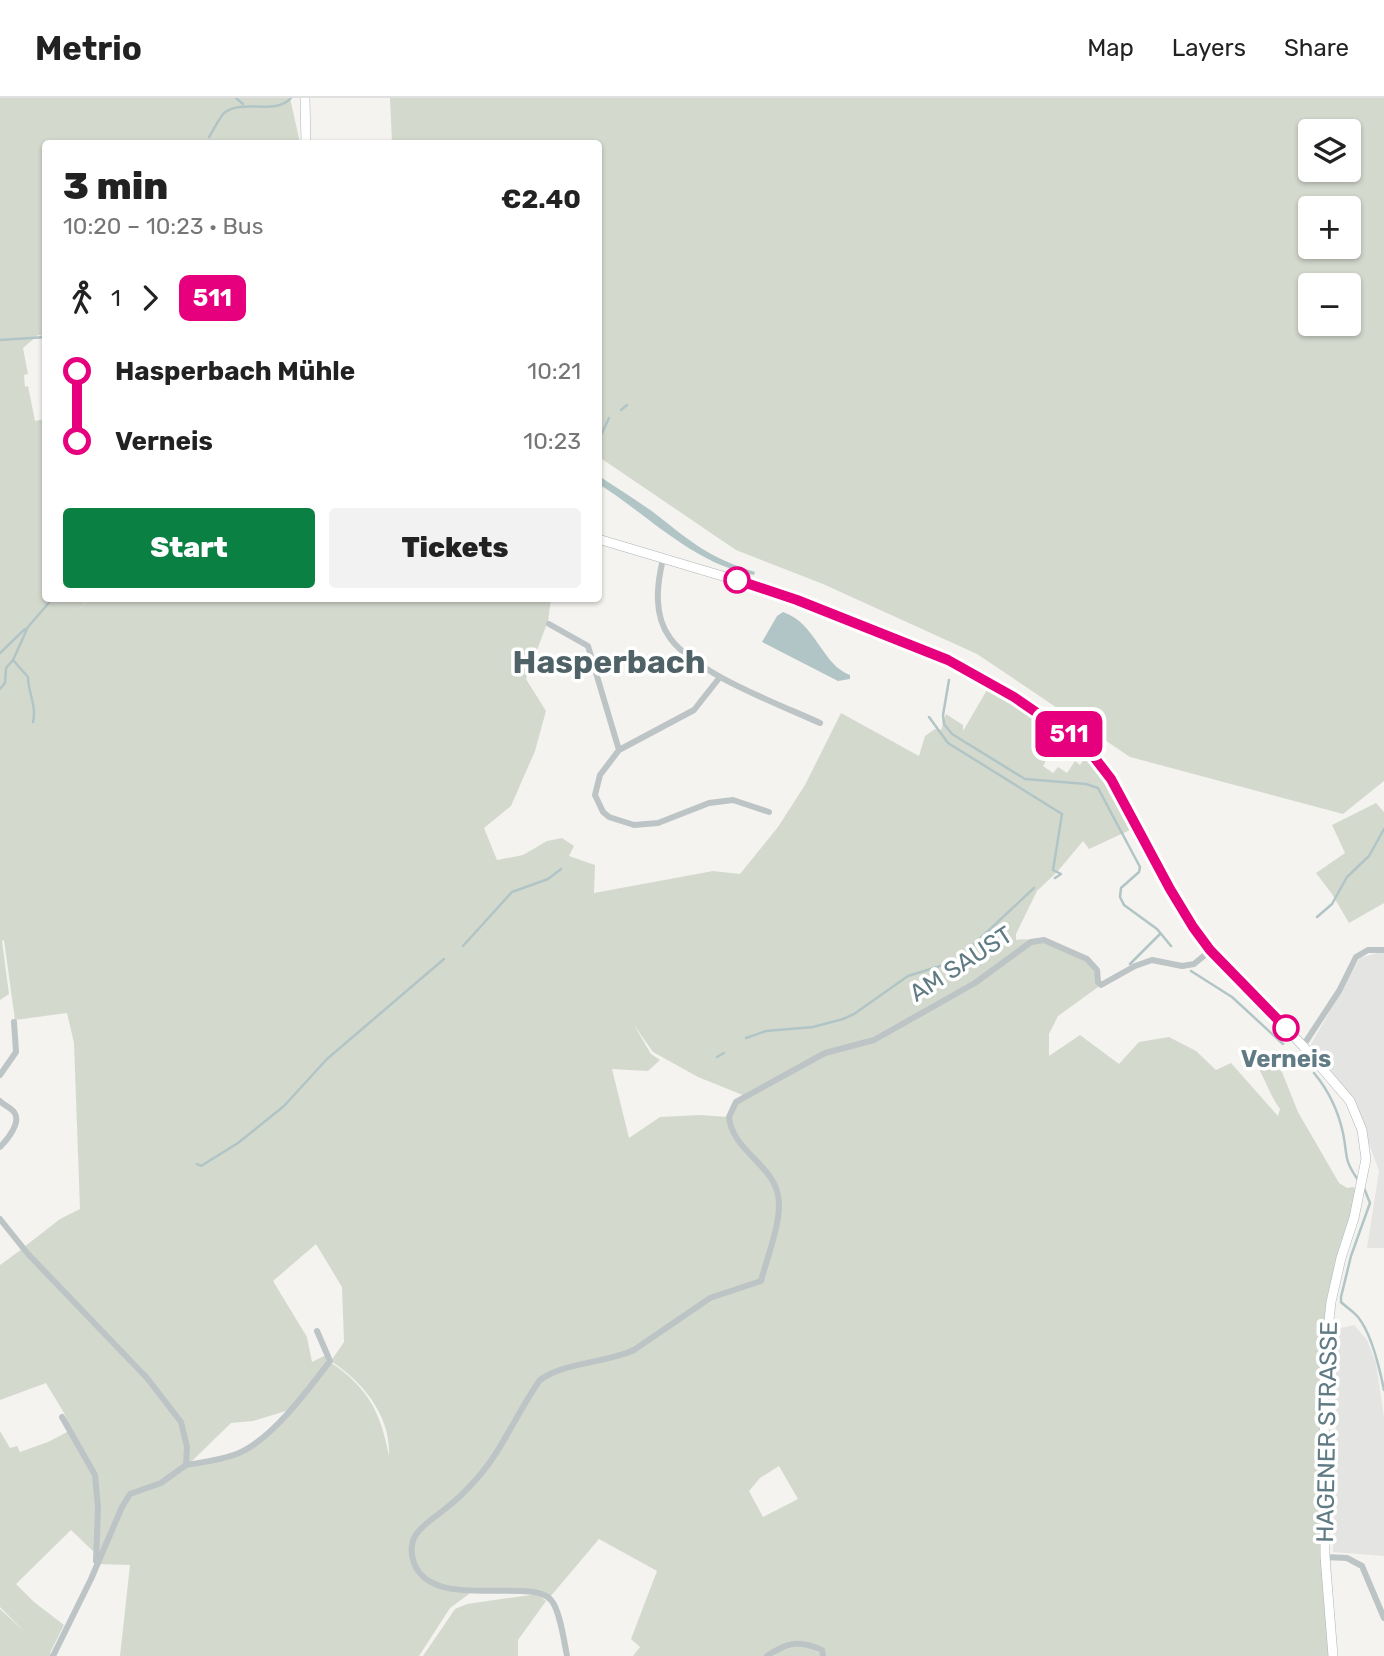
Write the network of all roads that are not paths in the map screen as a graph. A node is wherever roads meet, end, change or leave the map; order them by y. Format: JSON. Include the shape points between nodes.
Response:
{"nodes":[{"id":1,"x":305,"y":98,"type":"edge"},
{"id":2,"x":306,"y":140,"type":"edge"},
{"id":3,"x":602,"y":540,"type":"edge"},
{"id":4,"x":663,"y":559,"type":"junction"},
{"id":5,"x":549,"y":624,"type":"dead end"},
{"id":6,"x":720,"y":677,"type":"junction"},
{"id":7,"x":820,"y":723,"type":"dead end"},
{"id":8,"x":619,"y":750,"type":"junction"},
{"id":9,"x":769,"y":812,"type":"dead end"},
{"id":10,"x":1210,"y":950,"type":"junction"},
{"id":11,"x":1384,"y":950,"type":"edge"},
{"id":12,"x":15,"y":1022,"type":"dead end"},
{"id":13,"x":1303,"y":1046,"type":"junction"},
{"id":14,"x":0,"y":1075,"type":"edge"},
{"id":15,"x":0,"y":1101,"type":"edge"},
{"id":16,"x":0,"y":1147,"type":"edge"},
{"id":17,"x":0,"y":1219,"type":"edge"},
{"id":18,"x":317,"y":1331,"type":"dead end"},
{"id":19,"x":62,"y":1417,"type":"dead end"},
{"id":20,"x":186,"y":1465,"type":"junction"},
{"id":21,"x":1325,"y":1557,"type":"junction"},
{"id":22,"x":97,"y":1563,"type":"junction"},
{"id":23,"x":1384,"y":1618,"type":"edge"},
{"id":24,"x":53,"y":1656,"type":"edge"},
{"id":25,"x":567,"y":1656,"type":"edge"},
{"id":26,"x":768,"y":1656,"type":"edge"},
{"id":27,"x":823,"y":1656,"type":"edge"},
{"id":28,"x":1333,"y":1656,"type":"edge"}],
"edges":[{"from":1,"to":2,"type":"main road"},
{"from":3,"to":4,"type":"main road","name":"HAGENER STRASSE"},
{"from":4,"to":6,"type":"street","via":[[657,586],[669,637]]},
{"from":4,"to":10,"type":"main road","name":"HAGENER STRASSE","via":[[756,586],[922,649],[984,679],[1068,734],[1103,767],[1180,906]]},
{"from":5,"to":8,"type":"street","via":[[588,646]]},
{"from":6,"to":7,"type":"street"},
{"from":6,"to":8,"type":"street","via":[[694,710]]},
{"from":8,"to":9,"type":"street","via":[[600,775],[595,795],[603,812],[619,821],[658,823],[709,803],[733,800]]},
{"from":10,"to":13,"type":"main road","name":"HAGENER STRASSE"},
{"from":10,"to":25,"type":"street","name":"AM SAUST","via":[[1194,964],[1152,960],[1101,985],[1097,970],[1087,959],[1044,940],[1031,942],[975,983],[874,1040],[825,1053],[736,1102],[729,1117],[733,1133],[772,1179],[778,1194],[779,1212],[761,1281],[710,1298],[623,1355],[544,1377],[487,1468],[412,1540],[415,1566],[431,1583],[460,1590],[534,1591],[550,1597]]},
{"from":11,"to":13,"type":"street","via":[[1367,950],[1356,957]]},
{"from":12,"to":14,"type":"street","via":[[16,1052]]},
{"from":13,"to":21,"type":"main road","name":"HAGENER STRASSE","via":[[1350,1101],[1366,1147],[1360,1193],[1326,1326]]},
{"from":15,"to":16,"type":"street","via":[[17,1118]]},
{"from":17,"to":20,"type":"street","via":[[148,1378],[181,1422]]},
{"from":18,"to":20,"type":"street","via":[[330,1361],[280,1421],[240,1453]]},
{"from":19,"to":22,"type":"street","via":[[95,1475]]},
{"from":20,"to":22,"type":"street","via":[[161,1483],[130,1494]]},
{"from":21,"to":23,"type":"street","via":[[1347,1558],[1362,1566]]},
{"from":21,"to":28,"type":"main road","name":"HAGENER STRASSE"},
{"from":22,"to":24,"type":"street"},
{"from":26,"to":27,"type":"street","via":[[803,1642],[822,1650]]}]}
